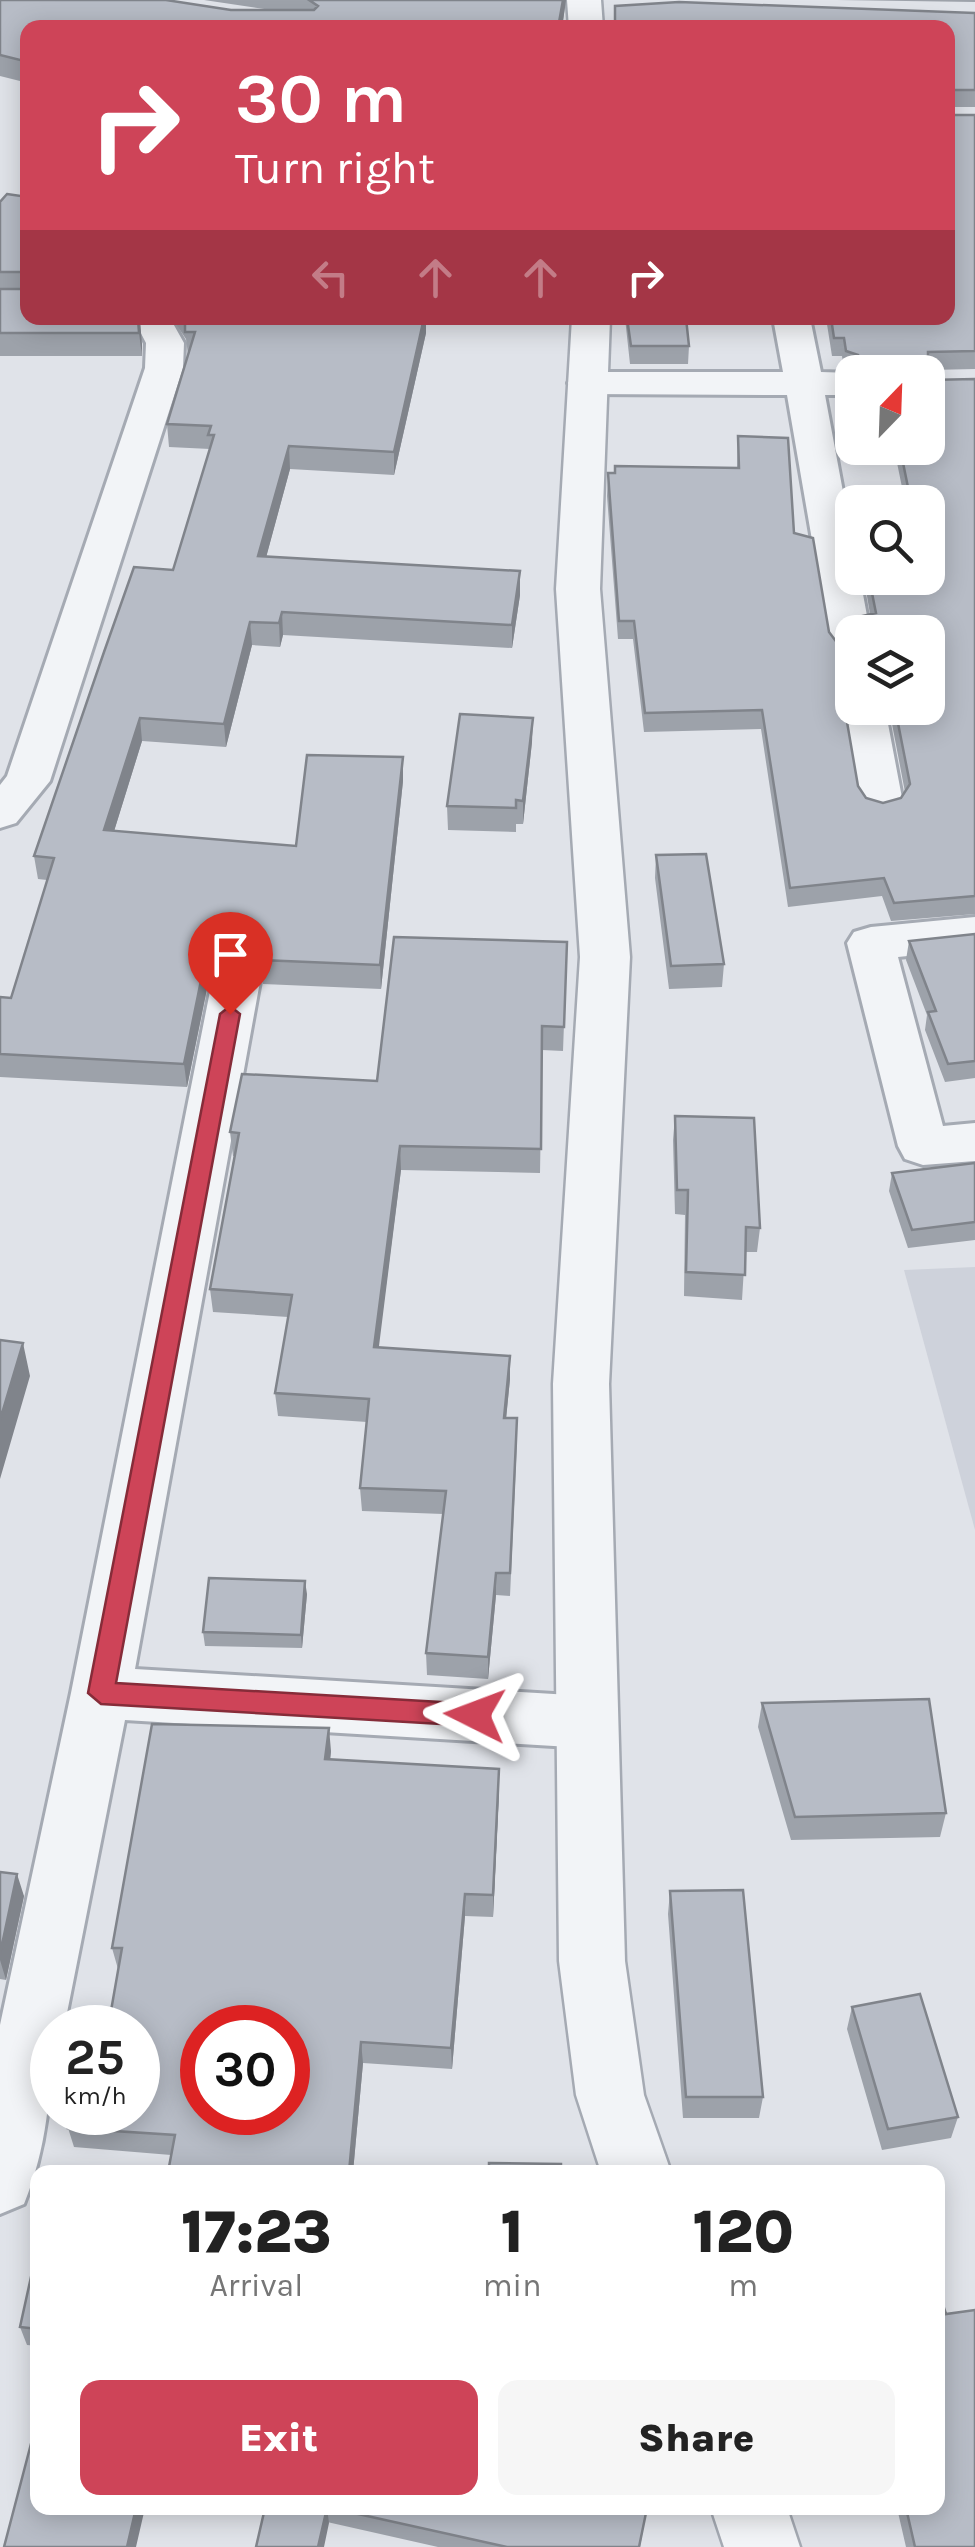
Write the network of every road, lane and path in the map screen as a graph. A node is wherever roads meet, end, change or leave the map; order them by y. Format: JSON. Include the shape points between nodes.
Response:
{"nodes":[{"id":1,"x":623,"y":9,"type":"edge"},
{"id":2,"x":585,"y":13,"type":"edge"},
{"id":3,"x":156,"y":325,"type":"edge"},
{"id":4,"x":591,"y":325,"type":"edge"},
{"id":5,"x":793,"y":325,"type":"edge"},
{"id":6,"x":587,"y":383,"type":"junction"},
{"id":7,"x":803,"y":384,"type":"junction"},
{"id":8,"x":835,"y":384,"type":"edge"},
{"id":9,"x":846,"y":615,"type":"edge"},
{"id":10,"x":866,"y":725,"type":"edge"},
{"id":11,"x":881,"y":802,"type":"edge"},
{"id":12,"x":0,"y":814,"type":"edge"},
{"id":13,"x":975,"y":933,"type":"edge"},
{"id":14,"x":237,"y":976,"type":"dead end"},
{"id":15,"x":975,"y":1142,"type":"edge"},
{"id":16,"x":101,"y":1693,"type":"junction"},
{"id":17,"x":587,"y":1722,"type":"junction"},
{"id":18,"x":634,"y":2165,"type":"edge"},
{"id":19,"x":0,"y":2181,"type":"edge"},
{"id":20,"x":751,"y":2515,"type":"edge"},
{"id":21,"x":762,"y":2547,"type":"edge"}],
"edges":[{"from":1,"to":2,"type":"street"},
{"from":3,"to":12,"type":"street","via":[[165,343],[164,368],[28,780]]},
{"from":4,"to":6,"type":"street"},
{"from":5,"to":7,"type":"street"},
{"from":6,"to":7,"type":"street"},
{"from":6,"to":17,"type":"street","via":[[578,589],[605,958],[581,1384]]},
{"from":7,"to":8,"type":"street"},
{"from":7,"to":9,"type":"street"},
{"from":10,"to":11,"type":"street"},
{"from":13,"to":15,"type":"street","via":[[871,943],[922,1146]]},
{"from":14,"to":16,"type":"street"},
{"from":16,"to":17,"type":"street"},
{"from":16,"to":19,"type":"street"},
{"from":17,"to":18,"type":"street","via":[[592,1960],[610,2094]]},
{"from":20,"to":21,"type":"street"}]}
